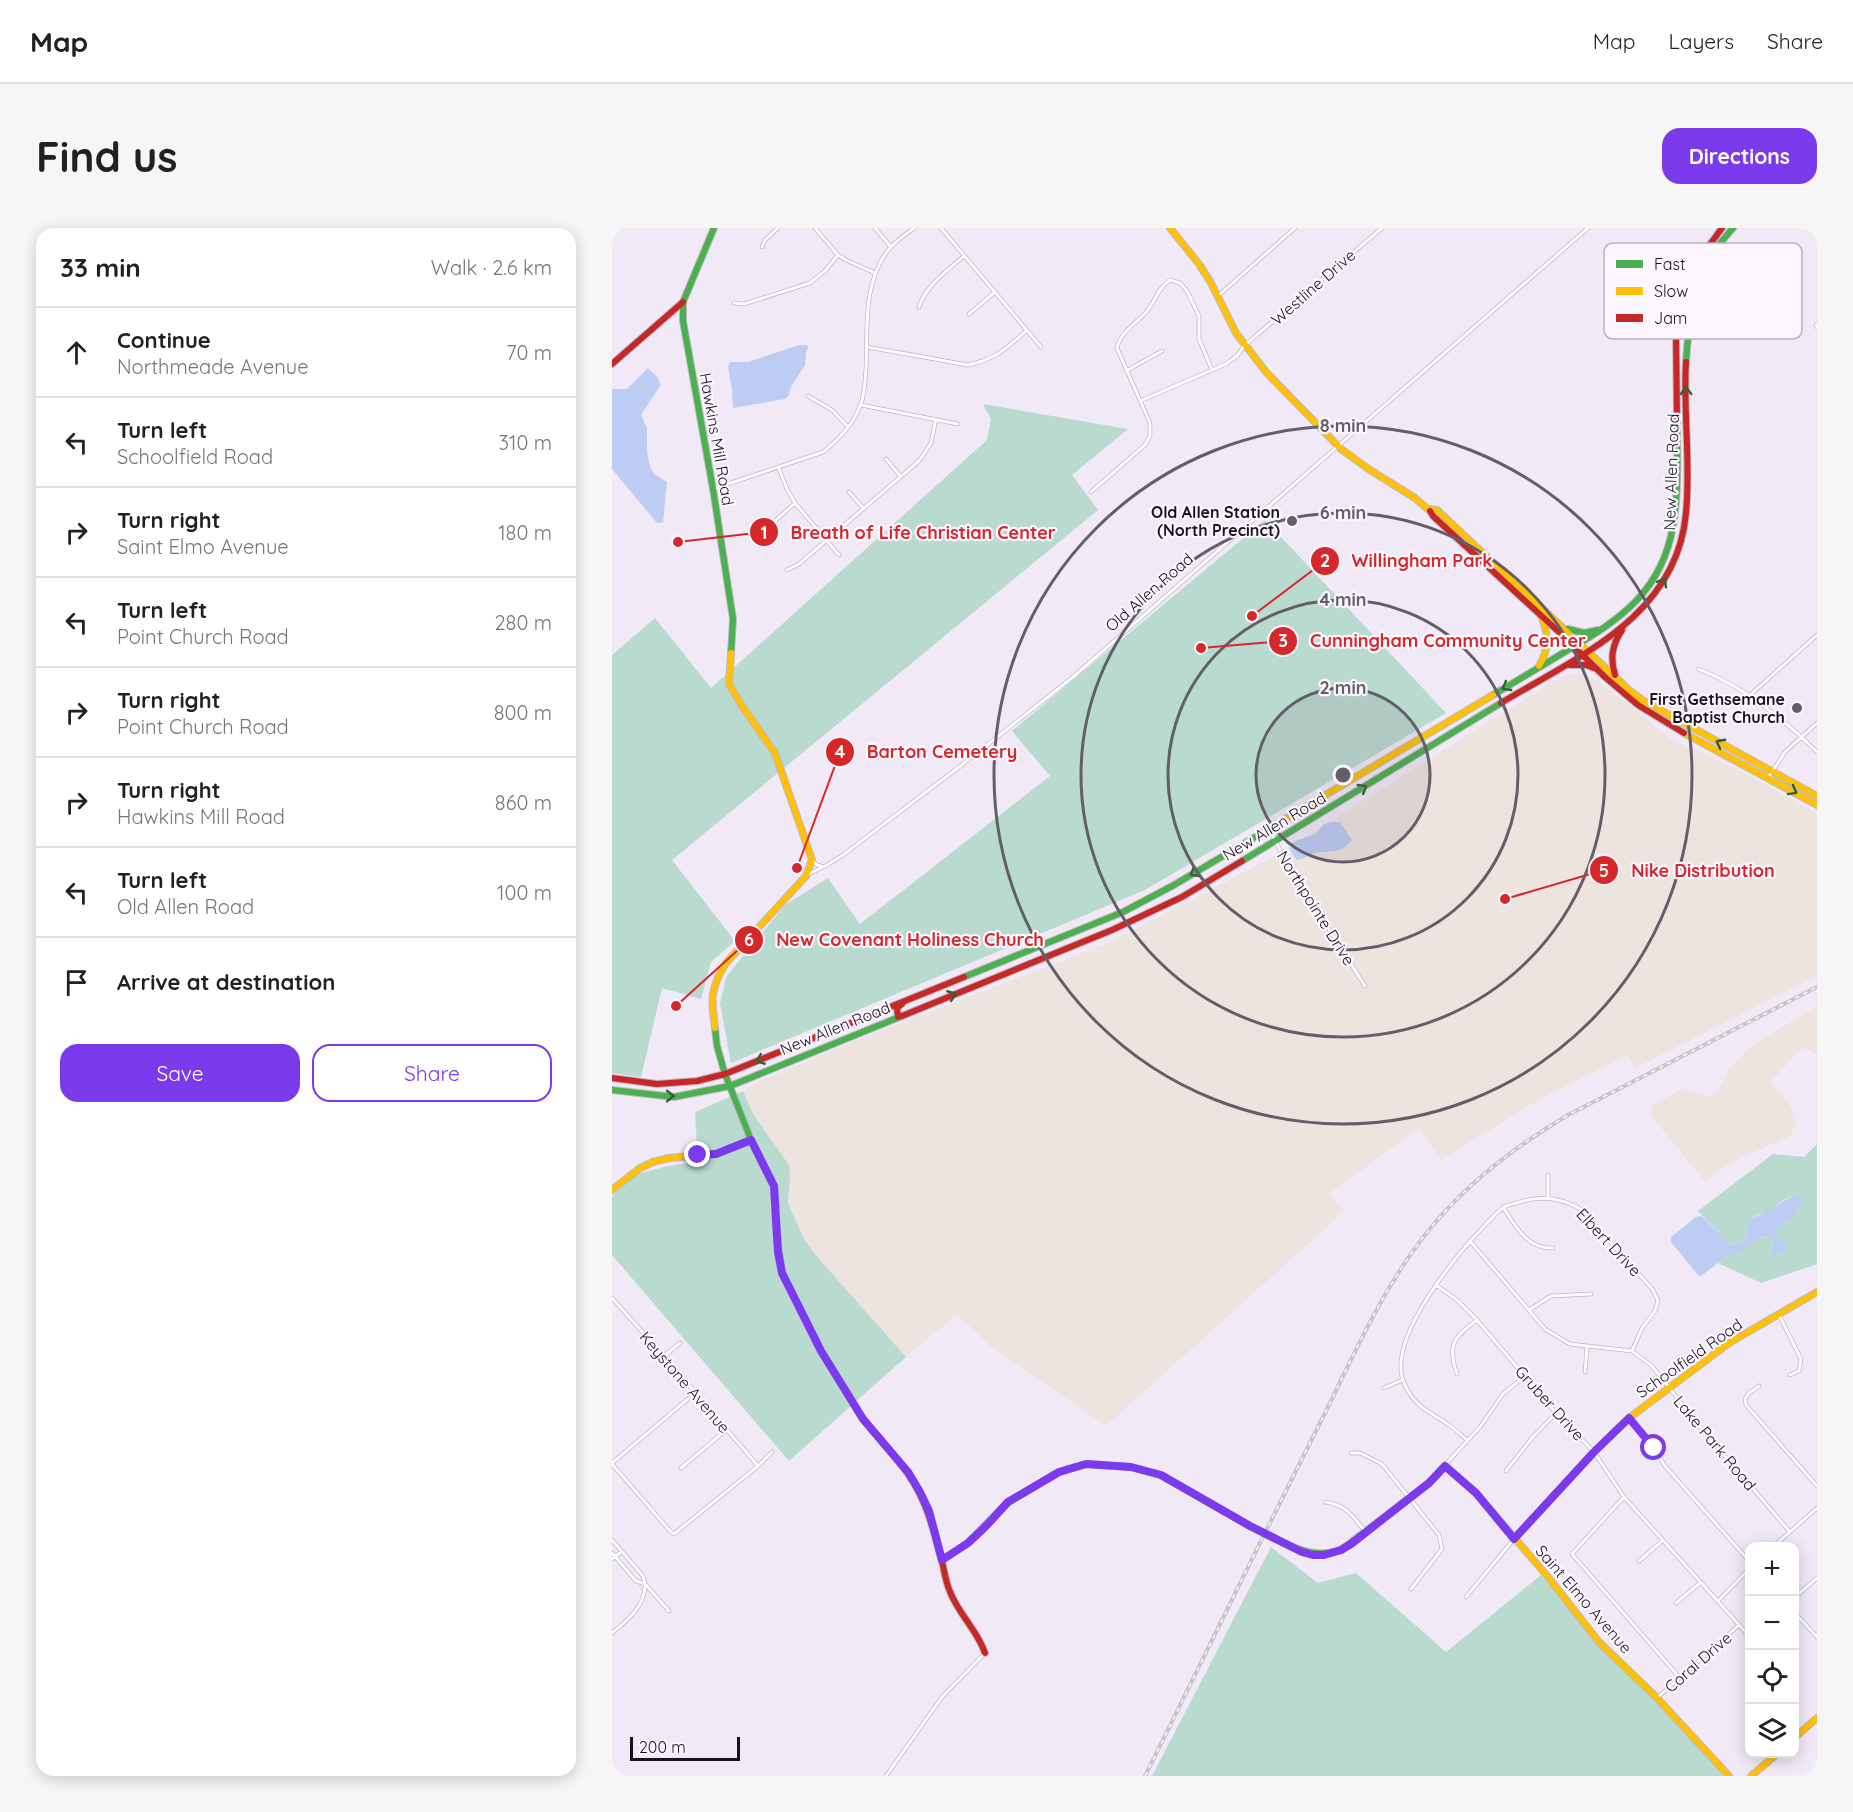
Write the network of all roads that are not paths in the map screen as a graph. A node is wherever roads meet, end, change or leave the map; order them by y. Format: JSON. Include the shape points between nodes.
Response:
{"nodes":[{"id":1,"x":714,"y":228,"type":"edge"},
{"id":2,"x":778,"y":228,"type":"edge"},
{"id":3,"x":814,"y":228,"type":"edge"},
{"id":4,"x":874,"y":228,"type":"edge"},
{"id":5,"x":914,"y":228,"type":"edge"},
{"id":6,"x":941,"y":228,"type":"edge"},
{"id":7,"x":1170,"y":228,"type":"edge"},
{"id":8,"x":1295,"y":228,"type":"edge"},
{"id":9,"x":1382,"y":228,"type":"edge"},
{"id":10,"x":1588,"y":228,"type":"edge"},
{"id":11,"x":1722,"y":228,"type":"edge"},
{"id":12,"x":1733,"y":228,"type":"edge"},
{"id":13,"x":1710,"y":243,"type":"edge"},
{"id":14,"x":1720,"y":243,"type":"edge"},
{"id":15,"x":762,"y":247,"type":"dead end"},
{"id":16,"x":891,"y":247,"type":"junction"},
{"id":17,"x":838,"y":255,"type":"junction"},
{"id":18,"x":964,"y":256,"type":"junction"},
{"id":19,"x":875,"y":273,"type":"junction"},
{"id":20,"x":995,"y":292,"type":"junction"},
{"id":21,"x":1218,"y":296,"type":"junction"},
{"id":22,"x":683,"y":302,"type":"junction"},
{"id":23,"x":734,"y":303,"type":"dead end"},
{"id":24,"x":919,"y":308,"type":"dead end"},
{"id":25,"x":969,"y":314,"type":"dead end"},
{"id":26,"x":1027,"y":330,"type":"junction"},
{"id":27,"x":1676,"y":339,"type":"edge"},
{"id":28,"x":1687,"y":339,"type":"edge"},
{"id":29,"x":1244,"y":346,"type":"junction"},
{"id":30,"x":867,"y":347,"type":"junction"},
{"id":31,"x":1041,"y":347,"type":"dead end"},
{"id":32,"x":1162,"y":351,"type":"dead end"},
{"id":33,"x":612,"y":364,"type":"edge"},
{"id":34,"x":1212,"y":370,"type":"junction"},
{"id":35,"x":1126,"y":371,"type":"junction"},
{"id":36,"x":808,"y":396,"type":"dead end"},
{"id":37,"x":1140,"y":401,"type":"junction"},
{"id":38,"x":861,"y":405,"type":"junction"},
{"id":39,"x":936,"y":419,"type":"junction"},
{"id":40,"x":958,"y":423,"type":"dead end"},
{"id":41,"x":848,"y":428,"type":"junction"},
{"id":42,"x":1337,"y":446,"type":"junction"},
{"id":43,"x":886,"y":459,"type":"dead end"},
{"id":44,"x":779,"y":468,"type":"junction"},
{"id":45,"x":902,"y":477,"type":"junction"},
{"id":46,"x":713,"y":489,"type":"junction"},
{"id":47,"x":849,"y":492,"type":"dead end"},
{"id":48,"x":1091,"y":492,"type":"dead end"},
{"id":49,"x":795,"y":504,"type":"junction"},
{"id":50,"x":864,"y":509,"type":"junction"},
{"id":51,"x":1429,"y":509,"type":"junction"},
{"id":52,"x":775,"y":521,"type":"dead end"},
{"id":53,"x":827,"y":541,"type":"junction"},
{"id":54,"x":839,"y":555,"type":"dead end"},
{"id":55,"x":787,"y":570,"type":"dead end"},
{"id":56,"x":1541,"y":615,"type":"junction"},
{"id":57,"x":1625,"y":625,"type":"junction"},
{"id":58,"x":1606,"y":626,"type":"junction"},
{"id":59,"x":1564,"y":627,"type":"junction"},
{"id":60,"x":1817,"y":635,"type":"edge"},
{"id":61,"x":1577,"y":645,"type":"junction"},
{"id":62,"x":1586,"y":653,"type":"junction"},
{"id":63,"x":1564,"y":666,"type":"junction"},
{"id":64,"x":1537,"y":668,"type":"junction"},
{"id":65,"x":1596,"y":669,"type":"junction"},
{"id":66,"x":1698,"y":669,"type":"dead end"},
{"id":67,"x":1616,"y":678,"type":"junction"},
{"id":68,"x":1749,"y":696,"type":"junction"},
{"id":69,"x":1817,"y":723,"type":"edge"},
{"id":70,"x":1801,"y":736,"type":"junction"},
{"id":71,"x":1817,"y":752,"type":"edge"},
{"id":72,"x":1770,"y":774,"type":"junction"},
{"id":73,"x":1817,"y":796,"type":"edge"},
{"id":74,"x":1817,"y":805,"type":"edge"},
{"id":75,"x":1269,"y":829,"type":"junction"},
{"id":76,"x":1275,"y":842,"type":"junction"},
{"id":77,"x":812,"y":860,"type":"junction"},
{"id":78,"x":824,"y":867,"type":"junction"},
{"id":79,"x":806,"y":876,"type":"junction"},
{"id":80,"x":1365,"y":986,"type":"dead end"},
{"id":81,"x":911,"y":998,"type":"junction"},
{"id":82,"x":898,"y":1017,"type":"junction"},
{"id":83,"x":725,"y":1074,"type":"junction"},
{"id":84,"x":612,"y":1078,"type":"edge"},
{"id":85,"x":730,"y":1086,"type":"junction"},
{"id":86,"x":612,"y":1090,"type":"edge"},
{"id":87,"x":751,"y":1140,"type":"junction"},
{"id":88,"x":1548,"y":1175,"type":"dead end"},
{"id":89,"x":612,"y":1190,"type":"edge"},
{"id":90,"x":1548,"y":1198,"type":"junction"},
{"id":91,"x":1503,"y":1207,"type":"junction"},
{"id":92,"x":1470,"y":1241,"type":"junction"},
{"id":93,"x":1553,"y":1248,"type":"dead end"},
{"id":94,"x":1436,"y":1285,"type":"junction"},
{"id":95,"x":1817,"y":1292,"type":"edge"},
{"id":96,"x":1591,"y":1294,"type":"dead end"},
{"id":97,"x":612,"y":1298,"type":"edge"},
{"id":98,"x":1529,"y":1310,"type":"junction"},
{"id":99,"x":1779,"y":1315,"type":"junction"},
{"id":100,"x":1477,"y":1320,"type":"junction"},
{"id":101,"x":680,"y":1343,"type":"dead end"},
{"id":102,"x":1587,"y":1347,"type":"junction"},
{"id":103,"x":1632,"y":1351,"type":"junction"},
{"id":104,"x":664,"y":1356,"type":"junction"},
{"id":105,"x":1585,"y":1372,"type":"dead end"},
{"id":106,"x":1457,"y":1374,"type":"dead end"},
{"id":107,"x":1790,"y":1375,"type":"dead end"},
{"id":108,"x":1525,"y":1376,"type":"junction"},
{"id":109,"x":1402,"y":1380,"type":"junction"},
{"id":110,"x":1759,"y":1386,"type":"dead end"},
{"id":111,"x":1668,"y":1387,"type":"junction"},
{"id":112,"x":1384,"y":1388,"type":"dead end"},
{"id":113,"x":695,"y":1393,"type":"junction"},
{"id":114,"x":1556,"y":1413,"type":"junction"},
{"id":115,"x":1629,"y":1418,"type":"junction"},
{"id":116,"x":726,"y":1430,"type":"junction"},
{"id":117,"x":1467,"y":1440,"type":"junction"},
{"id":118,"x":772,"y":1452,"type":"dead end"},
{"id":119,"x":1594,"y":1452,"type":"junction"},
{"id":120,"x":1351,"y":1453,"type":"dead end"},
{"id":121,"x":612,"y":1463,"type":"edge"},
{"id":122,"x":758,"y":1466,"type":"junction"},
{"id":123,"x":1445,"y":1466,"type":"junction"},
{"id":124,"x":681,"y":1468,"type":"dead end"},
{"id":125,"x":1506,"y":1471,"type":"dead end"},
{"id":126,"x":1817,"y":1486,"type":"edge"},
{"id":127,"x":1410,"y":1497,"type":"junction"},
{"id":128,"x":1624,"y":1497,"type":"junction"},
{"id":129,"x":1325,"y":1503,"type":"dead end"},
{"id":130,"x":1817,"y":1508,"type":"edge"},
{"id":131,"x":1366,"y":1532,"type":"junction"},
{"id":132,"x":1790,"y":1532,"type":"junction"},
{"id":133,"x":1514,"y":1539,"type":"junction"},
{"id":134,"x":612,"y":1540,"type":"edge"},
{"id":135,"x":1662,"y":1541,"type":"junction"},
{"id":136,"x":1778,"y":1542,"type":"edge"},
{"id":137,"x":621,"y":1552,"type":"junction"},
{"id":138,"x":613,"y":1556,"type":"edge"},
{"id":139,"x":1745,"y":1557,"type":"edge"},
{"id":140,"x":942,"y":1560,"type":"junction"},
{"id":141,"x":1639,"y":1560,"type":"dead end"},
{"id":142,"x":1745,"y":1572,"type":"edge"},
{"id":143,"x":1817,"y":1578,"type":"edge"},
{"id":144,"x":1700,"y":1583,"type":"junction"},
{"id":145,"x":645,"y":1584,"type":"junction"},
{"id":146,"x":1411,"y":1589,"type":"dead end"},
{"id":147,"x":1796,"y":1596,"type":"edge"},
{"id":148,"x":1466,"y":1597,"type":"dead end"},
{"id":149,"x":1718,"y":1601,"type":"junction"},
{"id":150,"x":1676,"y":1604,"type":"dead end"},
{"id":151,"x":669,"y":1611,"type":"dead end"},
{"id":152,"x":1799,"y":1617,"type":"edge"},
{"id":153,"x":1739,"y":1626,"type":"junction"},
{"id":154,"x":612,"y":1633,"type":"edge"},
{"id":155,"x":1745,"y":1633,"type":"edge"},
{"id":156,"x":1817,"y":1637,"type":"edge"},
{"id":157,"x":985,"y":1653,"type":"joint"},
{"id":158,"x":1680,"y":1678,"type":"junction"},
{"id":159,"x":1657,"y":1698,"type":"junction"},
{"id":160,"x":1817,"y":1718,"type":"edge"},
{"id":161,"x":1799,"y":1734,"type":"edge"},
{"id":162,"x":1772,"y":1758,"type":"edge"},
{"id":163,"x":886,"y":1776,"type":"edge"},
{"id":164,"x":1729,"y":1776,"type":"edge"},
{"id":165,"x":1751,"y":1776,"type":"edge"}],
"edges":[{"from":1,"to":22,"type":"main road","name":"Hawkins Mill Road"},
{"from":2,"to":15,"type":"street"},
{"from":3,"to":17,"type":"street"},
{"from":4,"to":16,"type":"street"},
{"from":5,"to":16,"type":"street"},
{"from":6,"to":18,"type":"street"},
{"from":7,"to":21,"type":"main road"},
{"from":8,"to":21,"type":"street"},
{"from":9,"to":29,"type":"street","name":"Westline Drive"},
{"from":10,"to":42,"type":"street","name":"Old Allen Road"},
{"from":11,"to":13,"type":"main road","name":"New Allen Road"},
{"from":14,"to":12,"type":"main road","name":"New Allen Road","one_way":true},
{"from":16,"to":19,"type":"street"},
{"from":17,"to":19,"type":"street"},
{"from":17,"to":23,"type":"street","via":[[810,283],[744,304]]},
{"from":18,"to":20,"type":"street"},
{"from":18,"to":24,"type":"street","via":[[922,296]]},
{"from":19,"to":30,"type":"street","via":[[869,292]]},
{"from":20,"to":25,"type":"street"},
{"from":20,"to":26,"type":"street"},
{"from":21,"to":29,"type":"main road"},
{"from":22,"to":33,"type":"main road"},
{"from":22,"to":46,"type":"main road","name":"Hawkins Mill Road","via":[[684,330]]},
{"from":26,"to":30,"type":"street","via":[[998,355],[968,365]]},
{"from":26,"to":31,"type":"street"},
{"from":27,"to":58,"type":"main road","name":"New Allen Road","via":[[1676,512],[1669,549],[1641,596]]},
{"from":57,"to":28,"type":"main road","name":"New Allen Road","one_way":true,"via":[[1662,585],[1684,532]]},
{"from":29,"to":34,"type":"street","name":"Westline Drive","via":[[1237,356]]},
{"from":29,"to":42,"type":"main road"},
{"from":30,"to":38,"type":"street"},
{"from":32,"to":35,"type":"street"},
{"from":34,"to":35,"type":"street","via":[[1199,339],[1199,316],[1187,291],[1170,280],[1119,340],[1117,348]]},
{"from":34,"to":37,"type":"street","name":"Westline Drive"},
{"from":35,"to":37,"type":"street"},
{"from":36,"to":41,"type":"street","via":[[832,410]]},
{"from":37,"to":48,"type":"street","via":[[1150,423],[1145,445]]},
{"from":38,"to":39,"type":"street"},
{"from":38,"to":41,"type":"street"},
{"from":39,"to":40,"type":"street"},
{"from":39,"to":45,"type":"street","via":[[926,452]]},
{"from":41,"to":44,"type":"street","via":[[823,452]]},
{"from":42,"to":51,"type":"main road"},
{"from":42,"to":78,"type":"street","name":"Old Allen Road","via":[[1039,705]]},
{"from":43,"to":45,"type":"street"},
{"from":44,"to":46,"type":"street"},
{"from":44,"to":49,"type":"street"},
{"from":45,"to":50,"type":"street"},
{"from":46,"to":77,"type":"main road","name":"Hawkins Mill Road","via":[[733,619],[729,684],[775,753]]},
{"from":47,"to":50,"type":"street"},
{"from":49,"to":52,"type":"street"},
{"from":49,"to":53,"type":"street"},
{"from":50,"to":53,"type":"street"},
{"from":51,"to":56,"type":"main road"},
{"from":51,"to":59,"type":"main road","via":[[1437,510]]},
{"from":53,"to":54,"type":"street"},
{"from":53,"to":55,"type":"street"},
{"from":56,"to":61,"type":"main road"},
{"from":56,"to":64,"type":"main road","via":[[1548,631],[1548,648]]},
{"from":57,"to":62,"type":"main road","name":"New Allen Road"},
{"from":57,"to":67,"type":"main road","via":[[1611,651]]},
{"from":58,"to":59,"type":"main road","via":[[1584,633]]},
{"from":58,"to":61,"type":"main road","name":"New Allen Road"},
{"from":59,"to":61,"type":"main road"},
{"from":60,"to":68,"type":"street"},
{"from":61,"to":62,"type":"main road"},
{"from":61,"to":64,"type":"main road","name":"New Allen Road"},
{"from":62,"to":63,"type":"main road","name":"New Allen Road"},
{"from":62,"to":65,"type":"main road"},
{"from":62,"to":67,"type":"main road"},
{"from":63,"to":65,"type":"main road","via":[[1584,664]]},
{"from":76,"to":63,"type":"main road","name":"New Allen Road","one_way":true},
{"from":64,"to":75,"type":"main road","name":"New Allen Road","one_way":true},
{"from":65,"to":72,"type":"main road","via":[[1654,716]]},
{"from":66,"to":68,"type":"street","via":[[1716,675]]},
{"from":72,"to":67,"type":"main road","one_way":true,"via":[[1657,710]]},
{"from":68,"to":70,"type":"street"},
{"from":69,"to":70,"type":"street"},
{"from":70,"to":71,"type":"street"},
{"from":70,"to":72,"type":"street"},
{"from":72,"to":73,"type":"main road"},
{"from":72,"to":74,"type":"main road","one_way":true},
{"from":75,"to":76,"type":"street","name":"Northpointe Drive"},
{"from":75,"to":81,"type":"main road","name":"New Allen Road","one_way":true,"via":[[1123,912]]},
{"from":76,"to":80,"type":"street","name":"Northpointe Drive"},
{"from":82,"to":76,"type":"main road","name":"New Allen Road","one_way":true,"via":[[1112,930],[1182,897]]},
{"from":77,"to":78,"type":"street"},
{"from":77,"to":79,"type":"main road"},
{"from":78,"to":79,"type":"street","name":"Old Allen Road"},
{"from":79,"to":83,"type":"main road","via":[[716,979],[711,1001]]},
{"from":81,"to":82,"type":"main road","via":[[898,1006]]},
{"from":81,"to":83,"type":"main road","name":"New Allen Road","one_way":true},
{"from":82,"to":85,"type":"main road","name":"New Allen Road"},
{"from":83,"to":84,"type":"main road","name":"New Allen Road","via":[[657,1084]]},
{"from":83,"to":85,"type":"main road"},
{"from":86,"to":85,"type":"main road","name":"New Allen Road","one_way":true,"via":[[674,1097]]},
{"from":85,"to":87,"type":"main road"},
{"from":87,"to":89,"type":"main road","via":[[716,1154],[653,1162]]},
{"from":87,"to":140,"type":"main road","via":[[774,1186],[782,1273],[821,1351],[863,1419],[920,1492]]},
{"from":88,"to":90,"type":"street"},
{"from":90,"to":91,"type":"street"},
{"from":90,"to":103,"type":"street","name":"Elbert Drive","via":[[1568,1201],[1582,1209],[1653,1290],[1658,1301],[1655,1311]]},
{"from":91,"to":92,"type":"street"},
{"from":91,"to":93,"type":"street","via":[[1529,1242],[1544,1249]]},
{"from":92,"to":94,"type":"street"},
{"from":92,"to":98,"type":"street"},
{"from":94,"to":100,"type":"street","name":"Gruber Drive"},
{"from":94,"to":109,"type":"street","via":[[1404,1345]]},
{"from":95,"to":99,"type":"main road","name":"Schoolfield Road"},
{"from":96,"to":98,"type":"street","via":[[1551,1296]]},
{"from":97,"to":104,"type":"street","name":"Keystone Avenue"},
{"from":98,"to":102,"type":"street","via":[[1556,1337]]},
{"from":99,"to":107,"type":"street","via":[[1802,1359],[1799,1371]]},
{"from":99,"to":111,"type":"main road","name":"Schoolfield Road","via":[[1729,1343]]},
{"from":100,"to":106,"type":"street","via":[[1454,1343],[1451,1356]]},
{"from":100,"to":108,"type":"street","name":"Gruber Drive"},
{"from":101,"to":104,"type":"street"},
{"from":102,"to":103,"type":"street"},
{"from":102,"to":105,"type":"street"},
{"from":103,"to":111,"type":"street","name":"Lake Park Road","via":[[1652,1366]]},
{"from":104,"to":113,"type":"street","name":"Keystone Avenue"},
{"from":108,"to":114,"type":"street","name":"Gruber Drive"},
{"from":108,"to":117,"type":"street","via":[[1503,1394]]},
{"from":109,"to":112,"type":"street"},
{"from":109,"to":117,"type":"street","via":[[1422,1409]]},
{"from":110,"to":126,"type":"street","via":[[1748,1394],[1746,1405]]},
{"from":111,"to":115,"type":"main road","name":"Schoolfield Road"},
{"from":111,"to":132,"type":"street","name":"Lake Park Road"},
{"from":113,"to":116,"type":"street","name":"Keystone Avenue"},
{"from":113,"to":121,"type":"street"},
{"from":114,"to":119,"type":"street","name":"Gruber Drive"},
{"from":114,"to":125,"type":"street"},
{"from":115,"to":119,"type":"main road","name":"Schoolfield Road"},
{"from":115,"to":139,"type":"street","via":[[1665,1466]]},
{"from":116,"to":122,"type":"street","name":"Keystone Avenue"},
{"from":116,"to":124,"type":"street"},
{"from":117,"to":123,"type":"street"},
{"from":118,"to":122,"type":"street"},
{"from":119,"to":128,"type":"street","name":"Gruber Drive"},
{"from":119,"to":133,"type":"main road","name":"Schoolfield Road"},
{"from":120,"to":127,"type":"street","via":[[1382,1464]]},
{"from":121,"to":122,"type":"street","via":[[674,1534]]},
{"from":123,"to":127,"type":"main road"},
{"from":123,"to":133,"type":"main road","name":"Saint Elmo Avenue","via":[[1476,1493]]},
{"from":127,"to":131,"type":"main road"},
{"from":127,"to":146,"type":"street","via":[[1439,1535],[1442,1549]]},
{"from":128,"to":135,"type":"street","name":"Gruber Drive"},
{"from":128,"to":158,"type":"street","via":[[1572,1554]]},
{"from":129,"to":131,"type":"street","via":[[1347,1509]]},
{"from":130,"to":132,"type":"street"},
{"from":131,"to":140,"type":"main road","bridge":true,"via":[[1341,1550],[1313,1555],[1250,1526],[1161,1475],[1131,1467],[1086,1464],[1059,1472],[1008,1502],[968,1543]]},
{"from":132,"to":136,"type":"street"},
{"from":133,"to":148,"type":"street"},
{"from":133,"to":159,"type":"main road","name":"Saint Elmo Avenue","via":[[1599,1642]]},
{"from":134,"to":137,"type":"street"},
{"from":135,"to":141,"type":"street"},
{"from":135,"to":144,"type":"street","name":"Gruber Drive"},
{"from":137,"to":138,"type":"street"},
{"from":137,"to":145,"type":"street","via":[[643,1576]]},
{"from":138,"to":145,"type":"street","via":[[636,1581]]},
{"from":140,"to":157,"type":"main road","via":[[948,1588]]},
{"from":142,"to":149,"type":"street"},
{"from":143,"to":147,"type":"street"},
{"from":144,"to":149,"type":"street","name":"Gruber Drive"},
{"from":144,"to":150,"type":"street"},
{"from":145,"to":151,"type":"street"},
{"from":145,"to":154,"type":"street","via":[[633,1615]]},
{"from":149,"to":153,"type":"street","name":"Gruber Drive"},
{"from":152,"to":156,"type":"street"},
{"from":153,"to":155,"type":"street","name":"Gruber Drive"},
{"from":153,"to":158,"type":"street","name":"Coral Drive"},
{"from":157,"to":163,"type":"street","via":[[942,1697]]},
{"from":158,"to":159,"type":"street","name":"Coral Drive"},
{"from":159,"to":164,"type":"main road","name":"Saint Elmo Avenue"},
{"from":160,"to":161,"type":"main road"},
{"from":162,"to":165,"type":"main road"}]}
